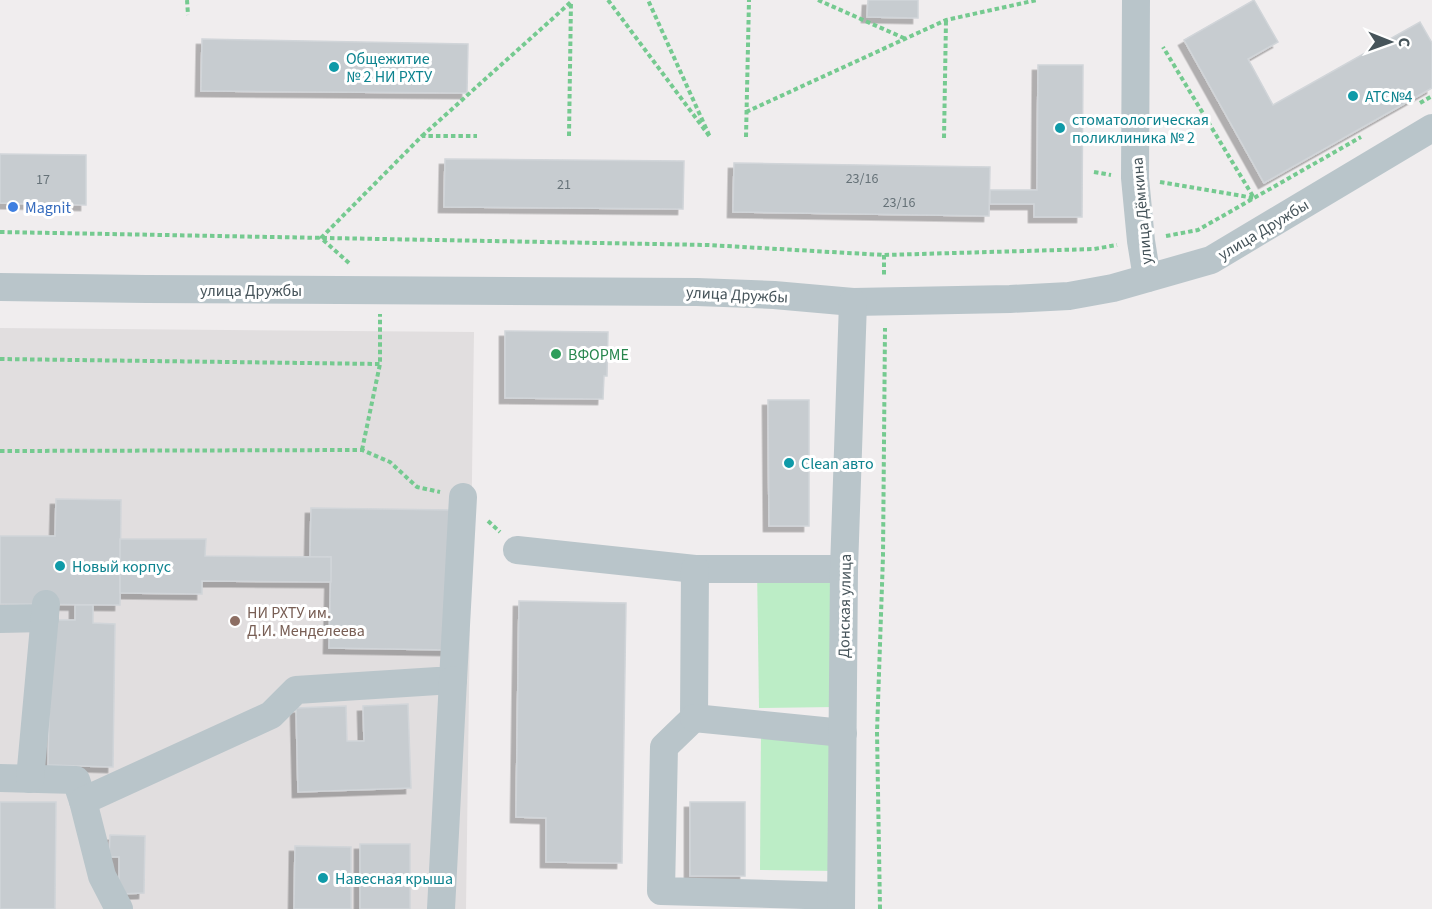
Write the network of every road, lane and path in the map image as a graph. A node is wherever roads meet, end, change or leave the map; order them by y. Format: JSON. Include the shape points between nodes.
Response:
{"nodes":[{"id":1,"x":188,"y":0,"type":"edge"},
{"id":2,"x":608,"y":0,"type":"edge"},
{"id":3,"x":648,"y":0,"type":"edge"},
{"id":4,"x":749,"y":0,"type":"edge"},
{"id":5,"x":818,"y":0,"type":"edge"},
{"id":6,"x":1036,"y":0,"type":"edge"},
{"id":7,"x":1136,"y":0,"type":"edge"},
{"id":8,"x":571,"y":1,"type":"edge"},
{"id":9,"x":188,"y":15,"type":"dead end"},
{"id":10,"x":946,"y":21,"type":"junction"},
{"id":11,"x":906,"y":39,"type":"junction"},
{"id":12,"x":1160,"y":42,"type":"dead end"},
{"id":13,"x":1432,"y":96,"type":"edge"},
{"id":14,"x":1412,"y":107,"type":"dead end"},
{"id":15,"x":746,"y":112,"type":"junction"},
{"id":16,"x":1432,"y":128,"type":"edge"},
{"id":17,"x":422,"y":136,"type":"junction"},
{"id":18,"x":477,"y":136,"type":"dead end"},
{"id":19,"x":569,"y":136,"type":"dead end"},
{"id":20,"x":1363,"y":136,"type":"dead end"},
{"id":21,"x":746,"y":137,"type":"dead end"},
{"id":22,"x":944,"y":138,"type":"dead end"},
{"id":23,"x":1094,"y":172,"type":"dead end"},
{"id":24,"x":1135,"y":178,"type":"junction"},
{"id":25,"x":1254,"y":198,"type":"junction"},
{"id":26,"x":0,"y":232,"type":"edge"},
{"id":27,"x":321,"y":238,"type":"junction"},
{"id":28,"x":1141,"y":242,"type":"junction"},
{"id":29,"x":884,"y":255,"type":"junction"},
{"id":30,"x":1147,"y":278,"type":"junction"},
{"id":31,"x":0,"y":287,"type":"edge"},
{"id":32,"x":380,"y":290,"type":"junction"},
{"id":33,"x":853,"y":302,"type":"junction"},
{"id":34,"x":885,"y":302,"type":"junction"},
{"id":35,"x":0,"y":359,"type":"edge"},
{"id":36,"x":380,"y":364,"type":"junction"},
{"id":37,"x":362,"y":450,"type":"junction"},
{"id":38,"x":0,"y":451,"type":"edge"},
{"id":39,"x":463,"y":497,"type":"joint"},
{"id":40,"x":517,"y":550,"type":"dead end"},
{"id":41,"x":695,"y":568,"type":"junction"},
{"id":42,"x":844,"y":569,"type":"junction"},
{"id":43,"x":0,"y":619,"type":"edge"},
{"id":44,"x":453,"y":680,"type":"junction"},
{"id":45,"x":694,"y":718,"type":"junction"},
{"id":46,"x":843,"y":734,"type":"junction"},
{"id":47,"x":0,"y":778,"type":"edge"},
{"id":48,"x":30,"y":779,"type":"junction"},
{"id":49,"x":83,"y":801,"type":"junction"},
{"id":50,"x":841,"y":903,"type":"edge"},
{"id":51,"x":118,"y":909,"type":"edge"},
{"id":52,"x":441,"y":909,"type":"edge"},
{"id":53,"x":880,"y":909,"type":"edge"}],
"edges":[{"from":1,"to":9,"type":"path"},
{"from":2,"to":3,"type":"path","via":[[710,137]]},
{"from":4,"to":15,"type":"path"},
{"from":5,"to":11,"type":"path"},
{"from":6,"to":10,"type":"path"},
{"from":7,"to":24,"type":"street","name":"улица Дёмкина"},
{"from":8,"to":17,"type":"path"},
{"from":8,"to":19,"type":"path"},
{"from":10,"to":11,"type":"path"},
{"from":10,"to":22,"type":"path"},
{"from":11,"to":15,"type":"path"},
{"from":12,"to":25,"type":"path"},
{"from":13,"to":14,"type":"path"},
{"from":15,"to":21,"type":"path"},
{"from":16,"to":30,"type":"street","name":"улица Дружбы","via":[[1211,260]]},
{"from":17,"to":18,"type":"path"},
{"from":17,"to":27,"type":"path"},
{"from":20,"to":25,"type":"path"},
{"from":23,"to":24,"type":"path"},
{"from":24,"to":25,"type":"path"},
{"from":24,"to":28,"type":"street","name":"улица Дёмкина"},
{"from":25,"to":28,"type":"path","via":[[1198,230]]},
{"from":26,"to":27,"type":"path"},
{"from":27,"to":29,"type":"path","via":[[708,245]]},
{"from":27,"to":32,"type":"path"},
{"from":28,"to":29,"type":"path","via":[[1094,249]]},
{"from":28,"to":30,"type":"street","name":"улица Дёмкина"},
{"from":29,"to":34,"type":"path"},
{"from":30,"to":34,"type":"street","name":"улица Дружбы","via":[[1069,296]]},
{"from":31,"to":32,"type":"street","name":"улица Дружбы"},
{"from":32,"to":33,"type":"street","name":"улица Дружбы","via":[[698,292]]},
{"from":32,"to":36,"type":"path"},
{"from":33,"to":34,"type":"street","name":"улица Дружбы"},
{"from":33,"to":42,"type":"street","name":"Донская улица"},
{"from":34,"to":53,"type":"path","via":[[877,732]]},
{"from":35,"to":36,"type":"path"},
{"from":36,"to":37,"type":"path"},
{"from":37,"to":38,"type":"path"},
{"from":37,"to":39,"type":"path","via":[[390,462],[417,486]]},
{"from":39,"to":44,"type":"street"},
{"from":40,"to":41,"type":"street"},
{"from":41,"to":42,"type":"street"},
{"from":41,"to":45,"type":"street"},
{"from":42,"to":46,"type":"street","name":"Донская улица"},
{"from":43,"to":48,"type":"street","via":[[45,611]]},
{"from":44,"to":49,"type":"street","via":[[296,690],[271,715]]},
{"from":44,"to":52,"type":"street"},
{"from":45,"to":46,"type":"street"},
{"from":45,"to":50,"type":"street","via":[[664,747],[661,891]]},
{"from":46,"to":50,"type":"street","name":"Донская улица"},
{"from":47,"to":48,"type":"street"},
{"from":48,"to":49,"type":"street","via":[[76,780]]},
{"from":49,"to":51,"type":"street","via":[[102,876]]}]}
